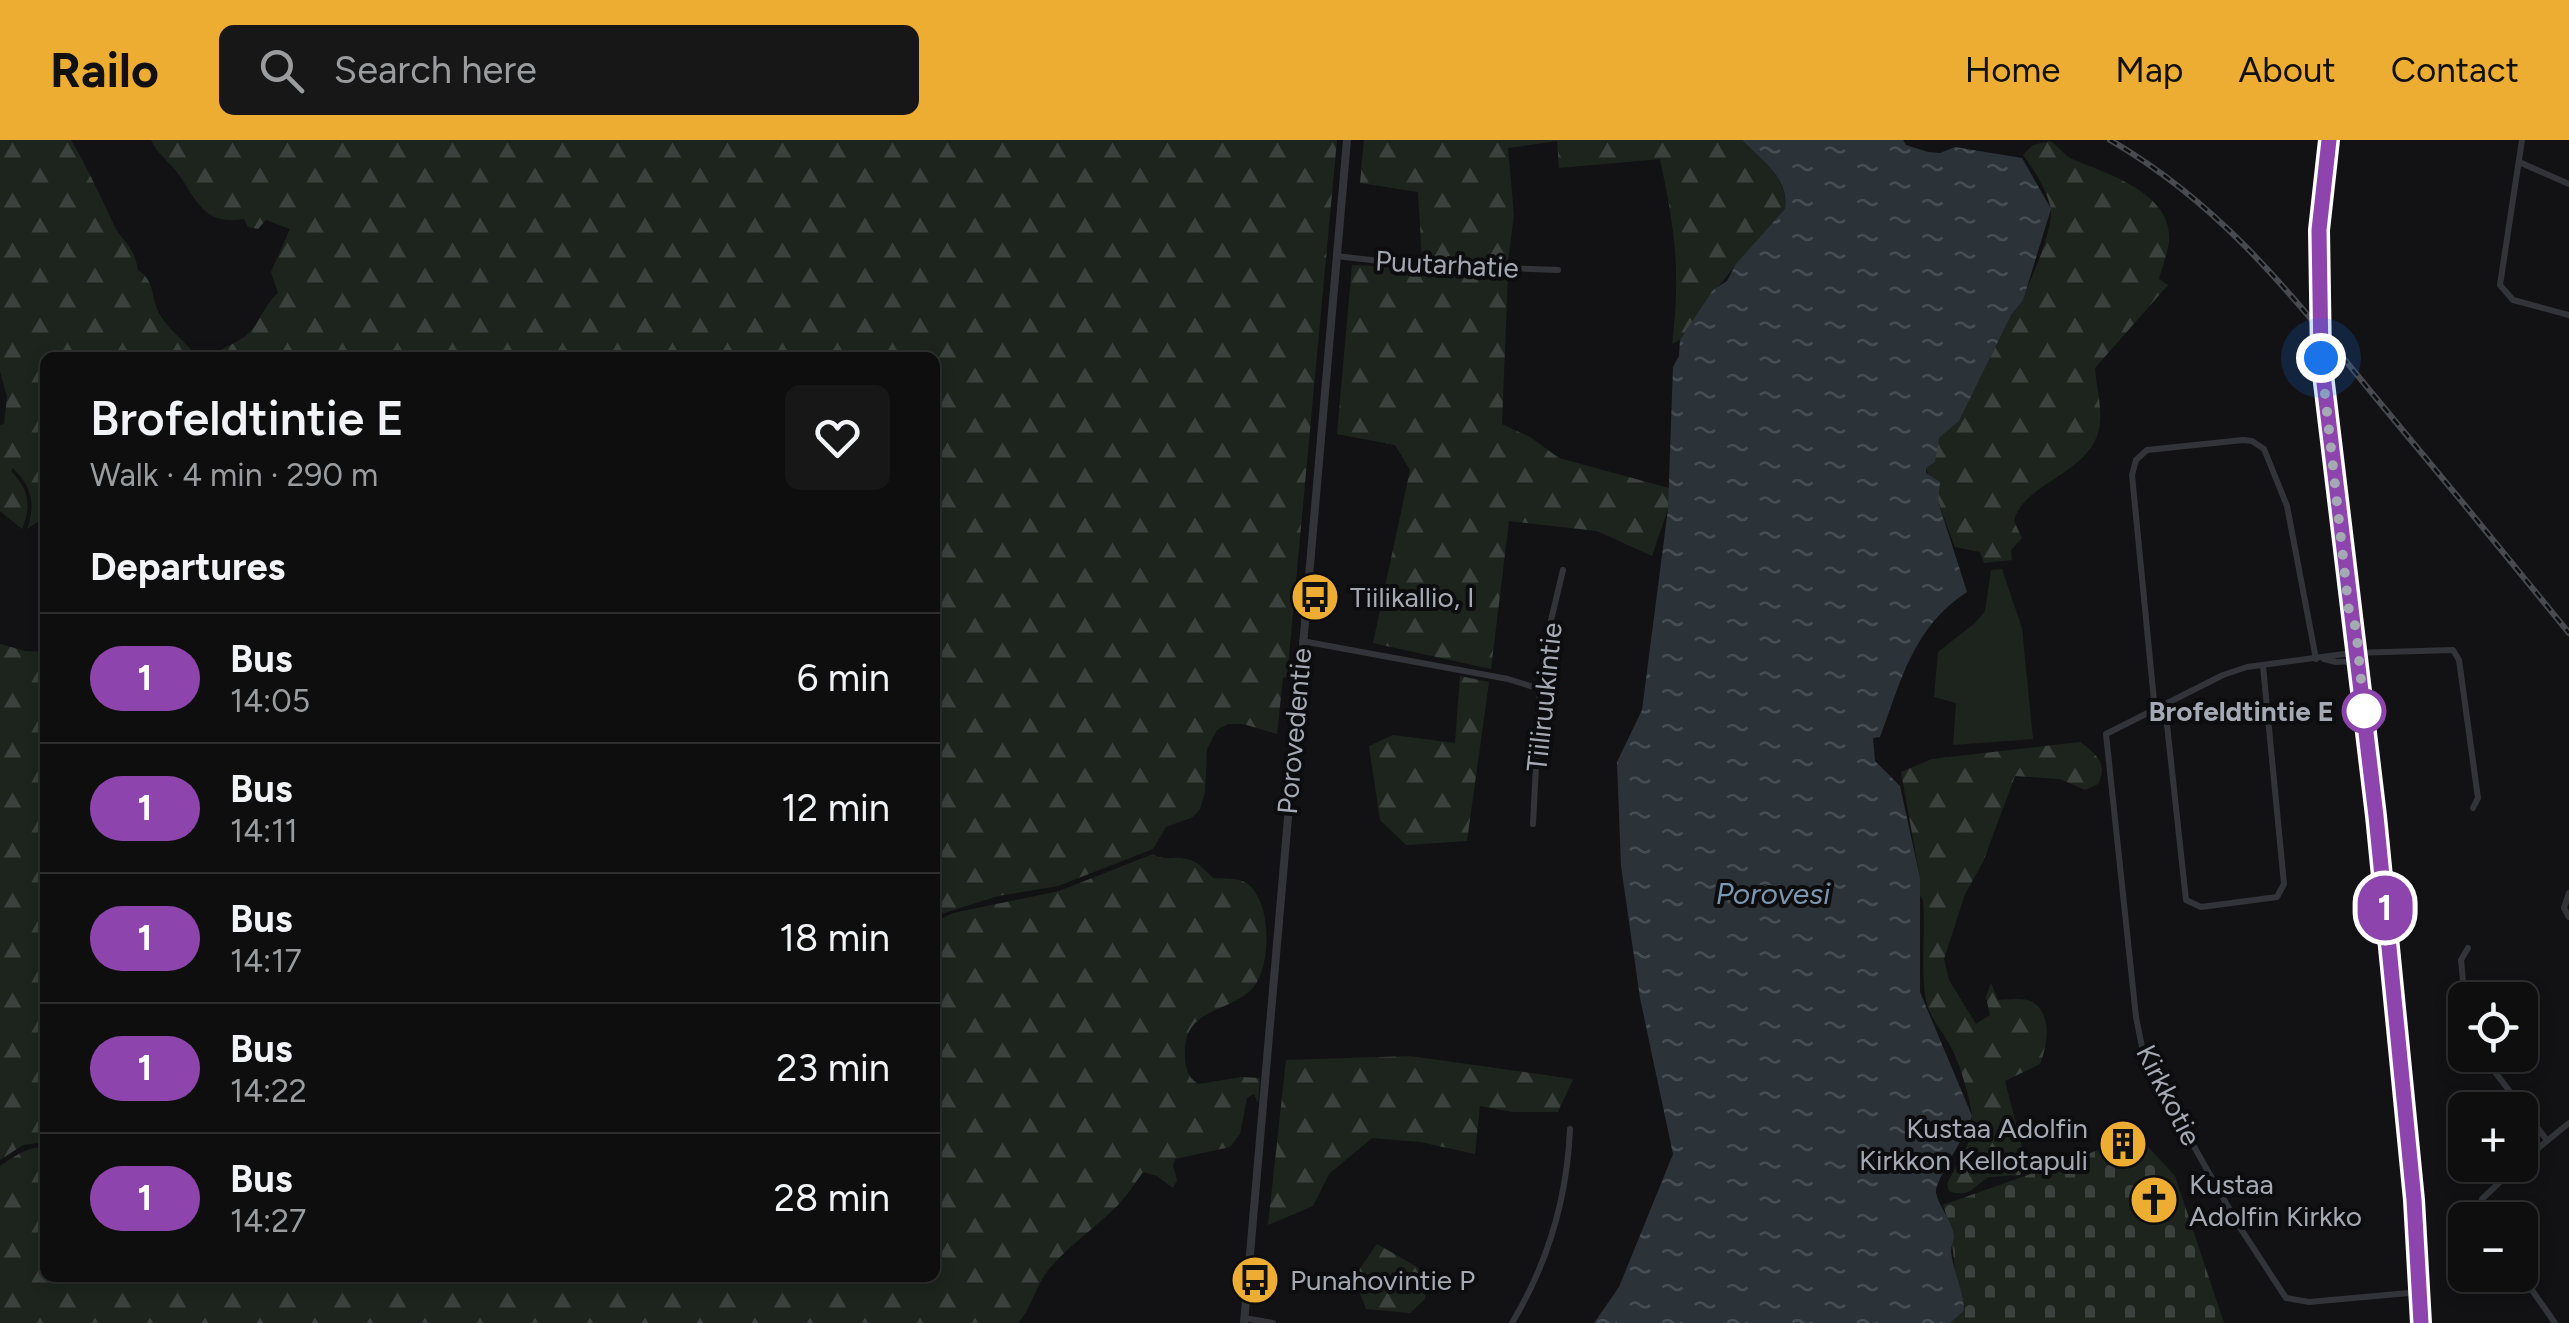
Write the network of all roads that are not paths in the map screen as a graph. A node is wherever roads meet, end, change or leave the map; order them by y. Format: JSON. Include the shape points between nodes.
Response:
{"nodes":[{"id":1,"x":1347,"y":140,"type":"edge"},
{"id":2,"x":2330,"y":140,"type":"edge"},
{"id":3,"x":2522,"y":140,"type":"edge"},
{"id":4,"x":2519,"y":162,"type":"junction"},
{"id":5,"x":2569,"y":184,"type":"edge"},
{"id":6,"x":1336,"y":256,"type":"junction"},
{"id":7,"x":1558,"y":270,"type":"dead end"},
{"id":8,"x":2569,"y":315,"type":"edge"},
{"id":9,"x":1562,"y":570,"type":"dead end"},
{"id":10,"x":1302,"y":641,"type":"junction"},
{"id":11,"x":2356,"y":655,"type":"junction"},
{"id":12,"x":2319,"y":659,"type":"junction"},
{"id":13,"x":2263,"y":666,"type":"junction"},
{"id":14,"x":1540,"y":690,"type":"junction"},
{"id":15,"x":2165,"y":706,"type":"junction"},
{"id":16,"x":2156,"y":711,"type":"junction"},
{"id":17,"x":2474,"y":808,"type":"dead end"},
{"id":18,"x":1533,"y":824,"type":"dead end"},
{"id":19,"x":2569,"y":893,"type":"edge"},
{"id":20,"x":2569,"y":917,"type":"edge"},
{"id":21,"x":2468,"y":948,"type":"dead end"},
{"id":22,"x":2463,"y":982,"type":"edge"},
{"id":23,"x":2495,"y":1072,"type":"edge"},
{"id":24,"x":2569,"y":1123,"type":"edge"},
{"id":25,"x":1570,"y":1129,"type":"dead end"},
{"id":26,"x":2546,"y":1139,"type":"junction"},
{"id":27,"x":2538,"y":1146,"type":"edge"},
{"id":28,"x":2500,"y":1182,"type":"edge"},
{"id":29,"x":2481,"y":1202,"type":"edge"},
{"id":30,"x":2420,"y":1292,"type":"junction"},
{"id":31,"x":2533,"y":1292,"type":"edge"},
{"id":32,"x":1244,"y":1321,"type":"edge"},
{"id":33,"x":1273,"y":1323,"type":"edge"},
{"id":34,"x":1512,"y":1323,"type":"edge"},
{"id":35,"x":2421,"y":1323,"type":"edge"},
{"id":36,"x":2555,"y":1323,"type":"edge"}],
"edges":[{"from":1,"to":6,"type":"street","name":"Porovedentie"},
{"from":2,"to":11,"type":"main road","bridge":true,"via":[[2317,286]]},
{"from":3,"to":4,"type":"street"},
{"from":4,"to":5,"type":"street"},
{"from":4,"to":8,"type":"street","via":[[2502,290],[2508,298]]},
{"from":6,"to":7,"type":"street","name":"Puutarhatie"},
{"from":6,"to":10,"type":"street","name":"Porovedentie"},
{"from":9,"to":14,"type":"street","name":"Tiiliruukintie"},
{"from":10,"to":14,"type":"street"},
{"from":10,"to":32,"type":"street","name":"Porovedentie"},
{"from":11,"to":12,"type":"street"},
{"from":11,"to":17,"type":"street","via":[[2447,649],[2457,655],[2478,798]]},
{"from":11,"to":30,"type":"main road"},
{"from":12,"to":13,"type":"street"},
{"from":12,"to":16,"type":"street","via":[[2287,506],[2264,449],[2243,440],[2148,450],[2132,475]]},
{"from":13,"to":15,"type":"street","via":[[2233,671]]},
{"from":13,"to":15,"type":"street","via":[[2283,889],[2272,899],[2201,907],[2184,895]]},
{"from":14,"to":18,"type":"street","name":"Tiiliruukintie"},
{"from":15,"to":16,"type":"street"},
{"from":16,"to":30,"type":"street","name":"Kirkkotie","via":[[2106,734],[2144,1057],[2286,1298],[2309,1302]]},
{"from":19,"to":20,"type":"street"},
{"from":21,"to":22,"type":"street","via":[[2461,960]]},
{"from":23,"to":26,"type":"street"},
{"from":24,"to":26,"type":"street"},
{"from":25,"to":34,"type":"street","via":[[1560,1211],[1545,1262]]},
{"from":26,"to":27,"type":"street"},
{"from":28,"to":29,"type":"street"},
{"from":30,"to":35,"type":"main road"},
{"from":31,"to":36,"type":"street"},
{"from":32,"to":33,"type":"street"}]}
